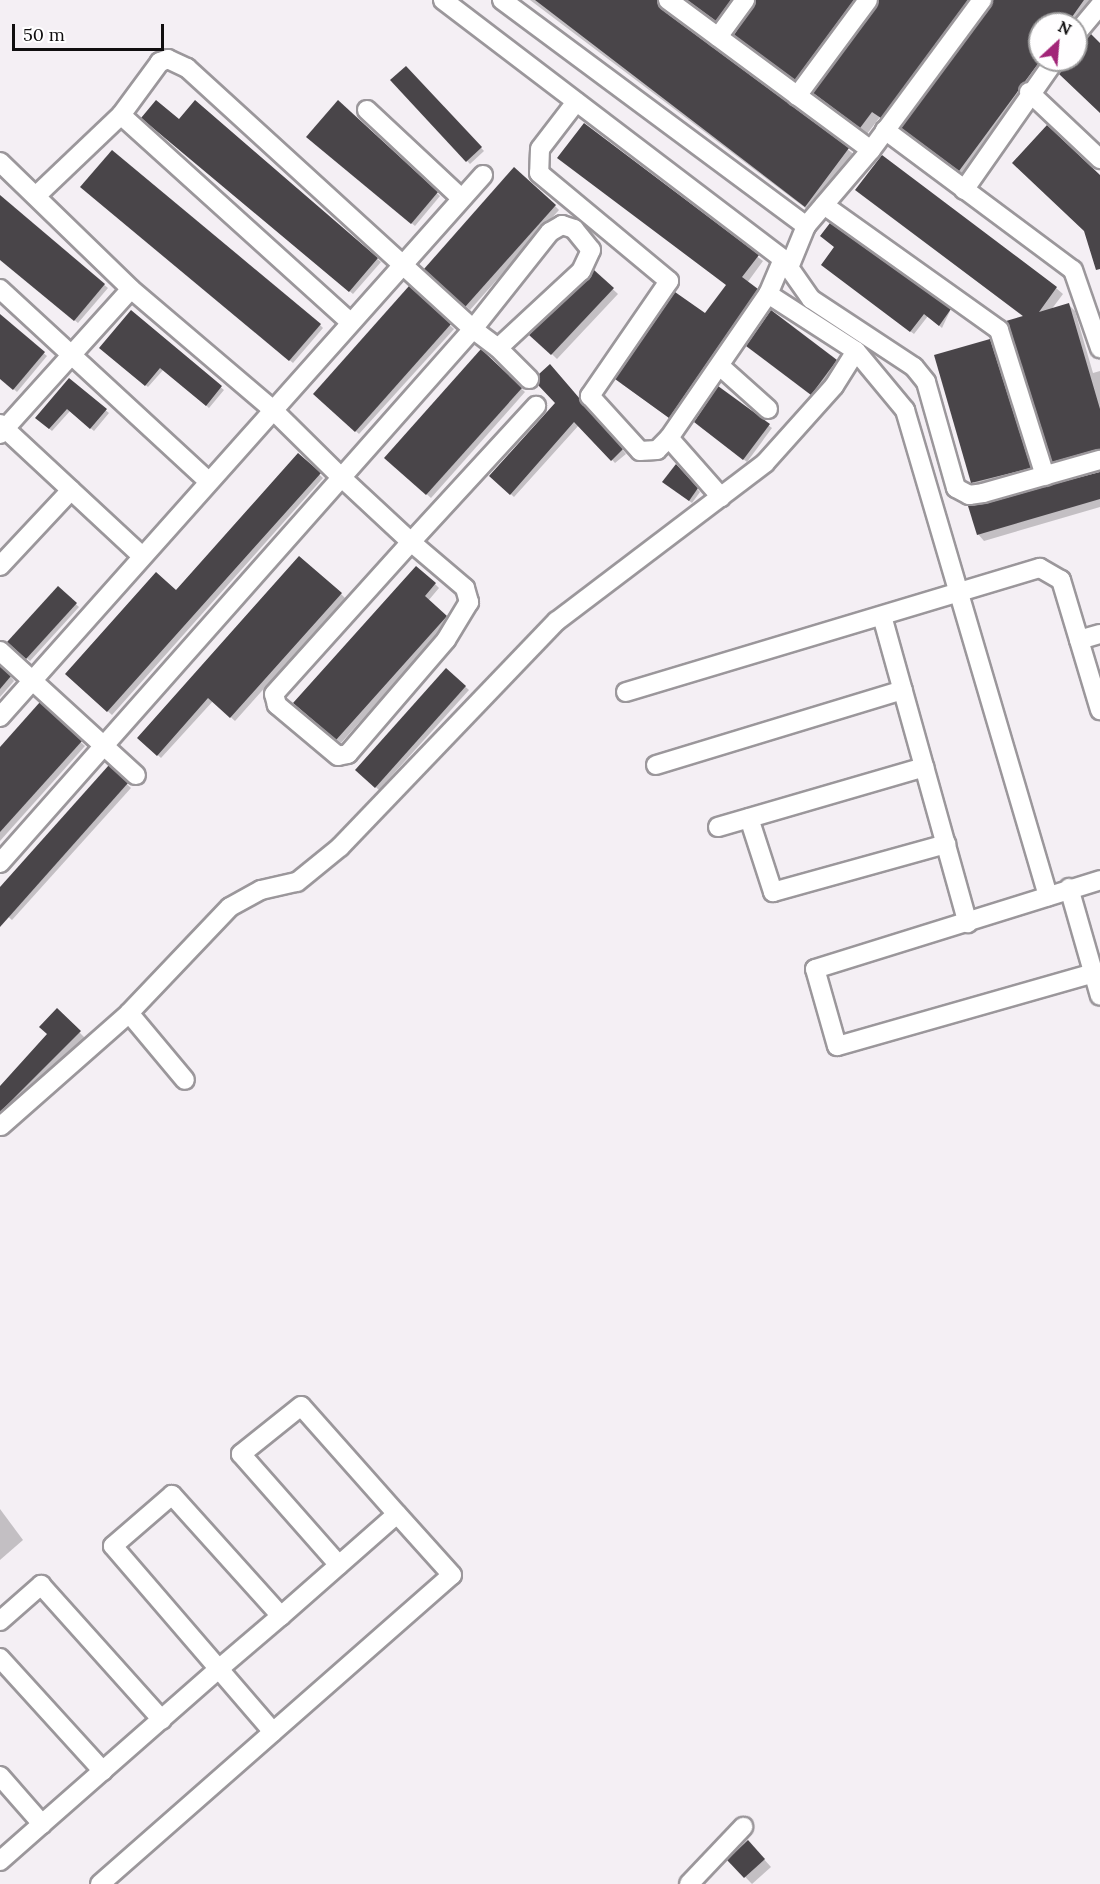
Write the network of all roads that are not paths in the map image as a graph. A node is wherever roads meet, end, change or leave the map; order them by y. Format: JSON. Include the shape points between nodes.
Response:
{"nodes":[{"id":1,"x":443,"y":0,"type":"edge"},
{"id":2,"x":502,"y":0,"type":"edge"},
{"id":3,"x":668,"y":0,"type":"edge"},
{"id":4,"x":745,"y":0,"type":"edge"},
{"id":5,"x":868,"y":0,"type":"edge"},
{"id":6,"x":982,"y":0,"type":"edge"},
{"id":7,"x":718,"y":37,"type":"junction"},
{"id":8,"x":1045,"y":72,"type":"edge"},
{"id":9,"x":1029,"y":92,"type":"junction"},
{"id":10,"x":797,"y":96,"type":"junction"},
{"id":11,"x":576,"y":102,"type":"junction"},
{"id":12,"x":367,"y":110,"type":"dead end"},
{"id":13,"x":121,"y":115,"type":"junction"},
{"id":14,"x":885,"y":130,"type":"junction"},
{"id":15,"x":871,"y":150,"type":"junction"},
{"id":16,"x":1100,"y":159,"type":"edge"},
{"id":17,"x":0,"y":162,"type":"edge"},
{"id":18,"x":483,"y":175,"type":"dead end"},
{"id":19,"x":964,"y":190,"type":"junction"},
{"id":20,"x":36,"y":196,"type":"junction"},
{"id":21,"x":461,"y":198,"type":"junction"},
{"id":22,"x":824,"y":205,"type":"junction"},
{"id":23,"x":806,"y":226,"type":"junction"},
{"id":24,"x":402,"y":260,"type":"junction"},
{"id":25,"x":787,"y":262,"type":"junction"},
{"id":26,"x":0,"y":289,"type":"edge"},
{"id":27,"x":131,"y":289,"type":"junction"},
{"id":28,"x":768,"y":294,"type":"junction"},
{"id":29,"x":349,"y":321,"type":"junction"},
{"id":30,"x":473,"y":329,"type":"junction"},
{"id":31,"x":498,"y":348,"type":"junction"},
{"id":32,"x":1100,"y":348,"type":"edge"},
{"id":33,"x":856,"y":351,"type":"junction"},
{"id":34,"x":71,"y":353,"type":"junction"},
{"id":35,"x":721,"y":367,"type":"junction"},
{"id":36,"x":529,"y":379,"type":"dead end"},
{"id":37,"x":536,"y":406,"type":"dead end"},
{"id":38,"x":272,"y":409,"type":"junction"},
{"id":39,"x":768,"y":409,"type":"dead end"},
{"id":40,"x":2,"y":428,"type":"edge"},
{"id":41,"x":669,"y":438,"type":"junction"},
{"id":42,"x":1100,"y":460,"type":"edge"},
{"id":43,"x":1045,"y":476,"type":"junction"},
{"id":44,"x":341,"y":477,"type":"junction"},
{"id":45,"x":208,"y":481,"type":"junction"},
{"id":46,"x":71,"y":490,"type":"junction"},
{"id":47,"x":721,"y":497,"type":"junction"},
{"id":48,"x":411,"y":542,"type":"junction"},
{"id":49,"x":142,"y":556,"type":"junction"},
{"id":50,"x":0,"y":566,"type":"edge"},
{"id":51,"x":962,"y":592,"type":"junction"},
{"id":52,"x":882,"y":616,"type":"junction"},
{"id":53,"x":1100,"y":634,"type":"edge"},
{"id":54,"x":1079,"y":640,"type":"junction"},
{"id":55,"x":0,"y":651,"type":"edge"},
{"id":56,"x":33,"y":679,"type":"junction"},
{"id":57,"x":903,"y":690,"type":"junction"},
{"id":58,"x":626,"y":692,"type":"dead end"},
{"id":59,"x":1100,"y":710,"type":"edge"},
{"id":60,"x":0,"y":717,"type":"edge"},
{"id":61,"x":102,"y":746,"type":"junction"},
{"id":62,"x":656,"y":765,"type":"dead end"},
{"id":63,"x":924,"y":767,"type":"junction"},
{"id":64,"x":135,"y":775,"type":"dead end"},
{"id":65,"x":748,"y":818,"type":"junction"},
{"id":66,"x":718,"y":827,"type":"dead end"},
{"id":67,"x":946,"y":844,"type":"junction"},
{"id":68,"x":0,"y":863,"type":"edge"},
{"id":69,"x":1100,"y":880,"type":"edge"},
{"id":70,"x":1069,"y":888,"type":"junction"},
{"id":71,"x":1048,"y":896,"type":"junction"},
{"id":72,"x":968,"y":923,"type":"junction"},
{"id":73,"x":1094,"y":973,"type":"junction"},
{"id":74,"x":1100,"y":996,"type":"edge"},
{"id":75,"x":129,"y":1013,"type":"junction"},
{"id":76,"x":185,"y":1080,"type":"dead end"},
{"id":77,"x":1,"y":1126,"type":"edge"},
{"id":78,"x":397,"y":1514,"type":"junction"},
{"id":79,"x":339,"y":1565,"type":"junction"},
{"id":80,"x":281,"y":1616,"type":"junction"},
{"id":81,"x":0,"y":1621,"type":"edge"},
{"id":82,"x":0,"y":1658,"type":"edge"},
{"id":83,"x":221,"y":1668,"type":"junction"},
{"id":84,"x":162,"y":1720,"type":"junction"},
{"id":85,"x":273,"y":1732,"type":"junction"},
{"id":86,"x":104,"y":1771,"type":"junction"},
{"id":87,"x":0,"y":1776,"type":"edge"},
{"id":88,"x":42,"y":1824,"type":"junction"},
{"id":89,"x":743,"y":1827,"type":"dead end"},
{"id":90,"x":0,"y":1861,"type":"edge"},
{"id":91,"x":100,"y":1884,"type":"edge"},
{"id":92,"x":689,"y":1884,"type":"edge"}],
"edges":[{"from":1,"to":11,"type":"street"},
{"from":2,"to":23,"type":"street"},
{"from":3,"to":7,"type":"street"},
{"from":4,"to":7,"type":"street"},
{"from":5,"to":10,"type":"street"},
{"from":6,"to":14,"type":"street"},
{"from":7,"to":10,"type":"street"},
{"from":8,"to":9,"type":"street"},
{"from":9,"to":16,"type":"street"},
{"from":9,"to":19,"type":"street"},
{"from":10,"to":15,"type":"street"},
{"from":11,"to":25,"type":"street"},
{"from":11,"to":41,"type":"street","via":[[540,150],[539,173],[669,281],[590,396],[640,451],[657,450]]},
{"from":12,"to":21,"type":"street"},
{"from":13,"to":20,"type":"street"},
{"from":13,"to":24,"type":"street","via":[[160,62],[177,62]]},
{"from":13,"to":29,"type":"street"},
{"from":14,"to":15,"type":"street"},
{"from":14,"to":19,"type":"street"},
{"from":15,"to":22,"type":"street"},
{"from":17,"to":20,"type":"street"},
{"from":18,"to":21,"type":"street"},
{"from":19,"to":32,"type":"street","via":[[1076,274]]},
{"from":20,"to":27,"type":"street"},
{"from":21,"to":24,"type":"street"},
{"from":22,"to":23,"type":"street"},
{"from":22,"to":43,"type":"street","via":[[999,330]]},
{"from":23,"to":25,"type":"street"},
{"from":24,"to":29,"type":"street"},
{"from":24,"to":30,"type":"street"},
{"from":25,"to":28,"type":"street"},
{"from":25,"to":43,"type":"street","via":[[797,285],[811,299],[914,367],[926,382],[956,488],[969,495],[984,493]]},
{"from":26,"to":34,"type":"street"},
{"from":27,"to":34,"type":"street"},
{"from":27,"to":38,"type":"street"},
{"from":28,"to":33,"type":"street"},
{"from":28,"to":35,"type":"street"},
{"from":29,"to":38,"type":"street"},
{"from":30,"to":31,"type":"street"},
{"from":30,"to":31,"type":"street","via":[[550,232],[562,225],[574,229],[591,250],[589,260]]},
{"from":30,"to":44,"type":"street"},
{"from":31,"to":36,"type":"street"},
{"from":33,"to":47,"type":"street","via":[[834,386],[765,463]]},
{"from":33,"to":51,"type":"street","via":[[905,410]]},
{"from":34,"to":40,"type":"street"},
{"from":34,"to":45,"type":"street"},
{"from":35,"to":39,"type":"street"},
{"from":35,"to":41,"type":"street"},
{"from":37,"to":48,"type":"street"},
{"from":38,"to":44,"type":"street"},
{"from":38,"to":45,"type":"street"},
{"from":40,"to":46,"type":"street"},
{"from":41,"to":47,"type":"street"},
{"from":42,"to":43,"type":"street"},
{"from":44,"to":48,"type":"street"},
{"from":44,"to":61,"type":"street"},
{"from":45,"to":49,"type":"street"},
{"from":46,"to":49,"type":"street"},
{"from":46,"to":50,"type":"street"},
{"from":47,"to":75,"type":"street","via":[[529,646],[400,790],[312,873],[230,907]]},
{"from":48,"to":48,"type":"street","via":[[465,588],[469,602],[409,683],[348,754],[338,756],[277,705],[274,694]]},
{"from":49,"to":56,"type":"street"},
{"from":51,"to":52,"type":"street"},
{"from":51,"to":54,"type":"street","via":[[1040,568],[1052,570],[1061,579]]},
{"from":51,"to":71,"type":"street"},
{"from":52,"to":57,"type":"street"},
{"from":52,"to":58,"type":"street"},
{"from":53,"to":54,"type":"street"},
{"from":54,"to":59,"type":"street"},
{"from":55,"to":56,"type":"street"},
{"from":56,"to":60,"type":"street"},
{"from":56,"to":61,"type":"street"},
{"from":57,"to":62,"type":"street"},
{"from":57,"to":63,"type":"street"},
{"from":61,"to":64,"type":"street"},
{"from":61,"to":68,"type":"street"},
{"from":63,"to":65,"type":"street"},
{"from":63,"to":67,"type":"street"},
{"from":65,"to":66,"type":"street"},
{"from":65,"to":67,"type":"street","via":[[773,892]]},
{"from":67,"to":72,"type":"street"},
{"from":69,"to":70,"type":"street"},
{"from":70,"to":71,"type":"street"},
{"from":70,"to":73,"type":"street"},
{"from":71,"to":72,"type":"street"},
{"from":72,"to":73,"type":"street","via":[[815,969],[837,1046]]},
{"from":73,"to":74,"type":"street"},
{"from":75,"to":76,"type":"street"},
{"from":75,"to":77,"type":"street"},
{"from":78,"to":79,"type":"street"},
{"from":78,"to":79,"type":"street","via":[[301,1406],[241,1454]]},
{"from":78,"to":85,"type":"street","via":[[452,1575]]},
{"from":79,"to":80,"type":"street"},
{"from":80,"to":83,"type":"street"},
{"from":80,"to":83,"type":"street","via":[[172,1495],[113,1546]]},
{"from":81,"to":84,"type":"street","via":[[41,1585]]},
{"from":82,"to":86,"type":"street"},
{"from":83,"to":84,"type":"street"},
{"from":83,"to":85,"type":"street"},
{"from":84,"to":86,"type":"street"},
{"from":85,"to":91,"type":"street"},
{"from":86,"to":88,"type":"street"},
{"from":87,"to":88,"type":"street"},
{"from":88,"to":90,"type":"street"},
{"from":89,"to":92,"type":"street"}]}
